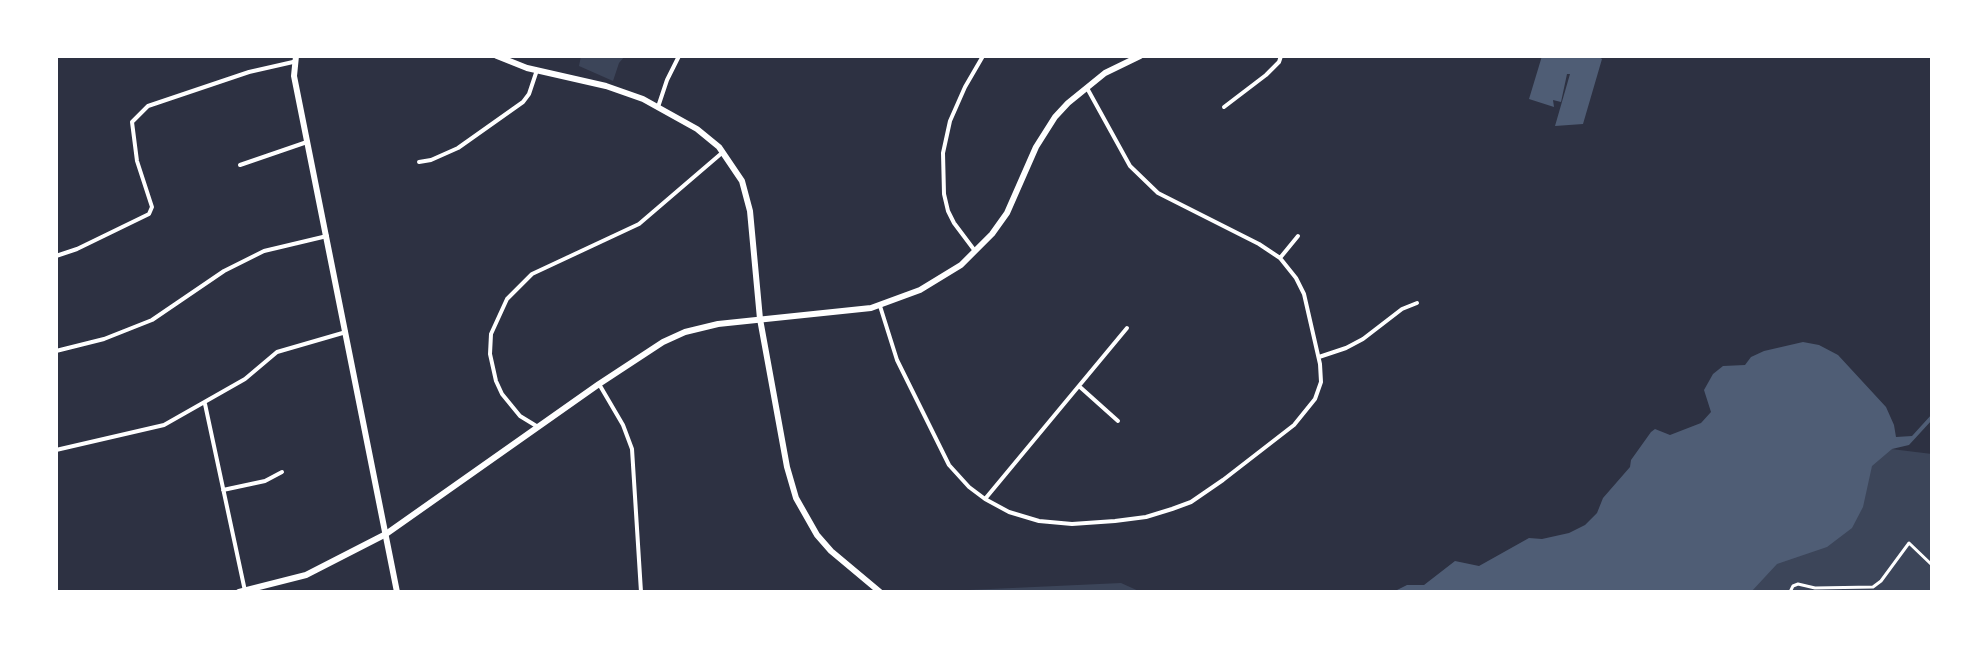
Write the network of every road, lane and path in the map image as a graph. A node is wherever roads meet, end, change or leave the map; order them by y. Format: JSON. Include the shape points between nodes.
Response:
{"nodes":[{"id":1,"x":497,"y":56,"type":"edge"},
{"id":2,"x":679,"y":56,"type":"edge"},
{"id":3,"x":970,"y":56,"type":"edge"},
{"id":4,"x":1140,"y":56,"type":"edge"},
{"id":5,"x":1281,"y":56,"type":"edge"},
{"id":6,"x":981,"y":58,"type":"edge"},
{"id":7,"x":294,"y":59,"type":"edge"},
{"id":8,"x":537,"y":70,"type":"junction"},
{"id":9,"x":1086,"y":87,"type":"junction"},
{"id":10,"x":658,"y":107,"type":"junction"},
{"id":11,"x":1224,"y":107,"type":"dead end"},
{"id":12,"x":307,"y":142,"type":"junction"},
{"id":13,"x":723,"y":152,"type":"junction"},
{"id":14,"x":419,"y":162,"type":"dead end"},
{"id":15,"x":240,"y":165,"type":"dead end"},
{"id":16,"x":327,"y":236,"type":"junction"},
{"id":17,"x":1298,"y":236,"type":"dead end"},
{"id":18,"x":975,"y":251,"type":"junction"},
{"id":19,"x":56,"y":256,"type":"edge"},
{"id":20,"x":1280,"y":258,"type":"junction"},
{"id":21,"x":1417,"y":303,"type":"dead end"},
{"id":22,"x":880,"y":306,"type":"junction"},
{"id":23,"x":760,"y":319,"type":"junction"},
{"id":24,"x":1127,"y":328,"type":"dead end"},
{"id":25,"x":346,"y":332,"type":"junction"},
{"id":26,"x":56,"y":351,"type":"edge"},
{"id":27,"x":1319,"y":357,"type":"junction"},
{"id":28,"x":599,"y":384,"type":"junction"},
{"id":29,"x":1080,"y":387,"type":"junction"},
{"id":30,"x":205,"y":404,"type":"junction"},
{"id":31,"x":1118,"y":421,"type":"dead end"},
{"id":32,"x":540,"y":428,"type":"junction"},
{"id":33,"x":56,"y":450,"type":"edge"},
{"id":34,"x":282,"y":472,"type":"dead end"},
{"id":35,"x":223,"y":490,"type":"junction"},
{"id":36,"x":985,"y":499,"type":"junction"},
{"id":37,"x":386,"y":534,"type":"junction"},
{"id":38,"x":1932,"y":565,"type":"edge"},
{"id":39,"x":1840,"y":590,"type":"edge"},
{"id":40,"x":242,"y":591,"type":"edge"},
{"id":41,"x":397,"y":592,"type":"edge"},
{"id":42,"x":641,"y":592,"type":"edge"},
{"id":43,"x":880,"y":592,"type":"edge"},
{"id":44,"x":1790,"y":592,"type":"edge"}],
"edges":[{"from":1,"to":8,"type":"street"},
{"from":2,"to":10,"type":"street"},
{"from":3,"to":6,"type":"street"},
{"from":4,"to":9,"type":"street"},
{"from":5,"to":11,"type":"street","via":[[1266,75]]},
{"from":6,"to":18,"type":"street","via":[[950,121],[942,171],[948,211]]},
{"from":7,"to":12,"type":"street"},
{"from":7,"to":19,"type":"street","via":[[148,106],[132,122],[137,161],[152,207],[149,214]]},
{"from":8,"to":10,"type":"street","via":[[606,86]]},
{"from":8,"to":14,"type":"street","via":[[523,102],[458,148]]},
{"from":9,"to":18,"type":"street","via":[[1055,117],[1007,213]]},
{"from":9,"to":20,"type":"street","via":[[1130,166],[1158,193]]},
{"from":10,"to":13,"type":"street","via":[[697,129]]},
{"from":12,"to":15,"type":"street"},
{"from":12,"to":16,"type":"street"},
{"from":13,"to":23,"type":"street","via":[[742,181],[750,211]]},
{"from":13,"to":32,"type":"street","via":[[639,224],[532,274],[507,299],[491,334],[496,381],[520,416]]},
{"from":16,"to":25,"type":"street"},
{"from":16,"to":26,"type":"street","via":[[264,251],[152,320]]},
{"from":17,"to":20,"type":"street"},
{"from":18,"to":22,"type":"street","via":[[920,290]]},
{"from":20,"to":27,"type":"street","via":[[1304,294]]},
{"from":21,"to":27,"type":"street","via":[[1363,339]]},
{"from":22,"to":23,"type":"street"},
{"from":22,"to":36,"type":"street","via":[[897,360],[945,458]]},
{"from":23,"to":28,"type":"street","via":[[685,332]]},
{"from":23,"to":43,"type":"street","via":[[787,467],[801,510],[831,551]]},
{"from":24,"to":29,"type":"street"},
{"from":25,"to":30,"type":"street","via":[[277,352]]},
{"from":25,"to":37,"type":"street"},
{"from":27,"to":36,"type":"street","via":[[1321,382],[1315,399],[1294,425],[1191,502],[1146,517],[1072,524],[1039,521]]},
{"from":28,"to":32,"type":"street"},
{"from":28,"to":42,"type":"street","via":[[632,449]]},
{"from":29,"to":31,"type":"street"},
{"from":29,"to":36,"type":"street"},
{"from":30,"to":33,"type":"street","via":[[164,425]]},
{"from":30,"to":35,"type":"street"},
{"from":32,"to":37,"type":"street"},
{"from":34,"to":35,"type":"street"},
{"from":35,"to":40,"type":"street"},
{"from":37,"to":40,"type":"street","via":[[306,575]]},
{"from":37,"to":41,"type":"street"},
{"from":38,"to":39,"type":"street","via":[[1909,543],[1873,587]]},
{"from":39,"to":44,"type":"street","via":[[1798,584]]}]}
